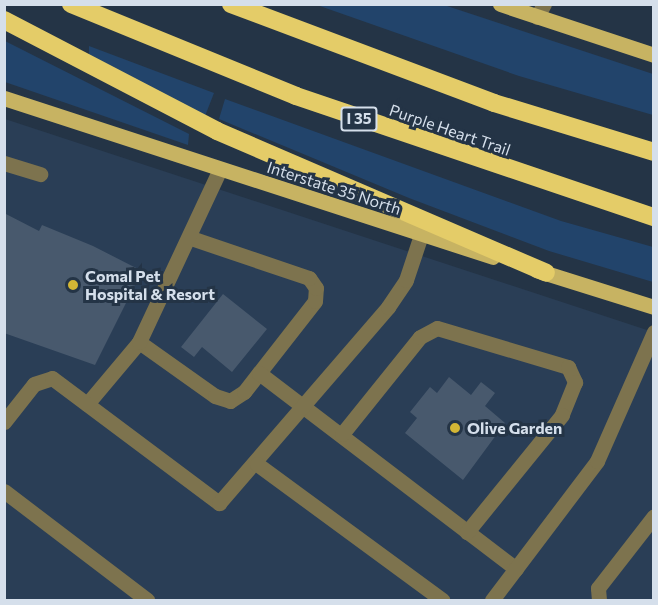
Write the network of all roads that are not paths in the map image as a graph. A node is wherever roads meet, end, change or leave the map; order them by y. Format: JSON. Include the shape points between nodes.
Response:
{"nodes":[{"id":1,"x":71,"y":4,"type":"edge"},
{"id":2,"x":231,"y":4,"type":"edge"},
{"id":3,"x":500,"y":4,"type":"edge"},
{"id":4,"x":541,"y":11,"type":"edge"},
{"id":5,"x":4,"y":20,"type":"edge"},
{"id":6,"x":654,"y":55,"type":"edge"},
{"id":7,"x":4,"y":99,"type":"edge"},
{"id":8,"x":654,"y":152,"type":"edge"},
{"id":9,"x":4,"y":163,"type":"edge"},
{"id":10,"x":220,"y":169,"type":"junction"},
{"id":11,"x":40,"y":174,"type":"dead end"},
{"id":12,"x":654,"y":217,"type":"edge"},
{"id":13,"x":421,"y":235,"type":"junction"},
{"id":14,"x":191,"y":238,"type":"junction"},
{"id":15,"x":546,"y":273,"type":"junction"},
{"id":16,"x":654,"y":306,"type":"edge"},
{"id":17,"x":654,"y":332,"type":"edge"},
{"id":18,"x":139,"y":342,"type":"junction"},
{"id":19,"x":260,"y":373,"type":"junction"},
{"id":20,"x":87,"y":404,"type":"junction"},
{"id":21,"x":302,"y":405,"type":"junction"},
{"id":22,"x":4,"y":422,"type":"edge"},
{"id":23,"x":342,"y":434,"type":"junction"},
{"id":24,"x":257,"y":464,"type":"junction"},
{"id":25,"x":4,"y":491,"type":"edge"},
{"id":26,"x":654,"y":516,"type":"edge"},
{"id":27,"x":467,"y":532,"type":"junction"},
{"id":28,"x":516,"y":569,"type":"junction"},
{"id":29,"x":147,"y":600,"type":"edge"},
{"id":30,"x":442,"y":600,"type":"edge"},
{"id":31,"x":492,"y":600,"type":"edge"},
{"id":32,"x":599,"y":600,"type":"edge"}],
"edges":[{"from":1,"to":12,"type":"highway","name":"Purple Heart Trail","number":"I 35","via":[[306,100]]},
{"from":2,"to":8,"type":"highway","via":[[482,99]]},
{"from":3,"to":4,"type":"main road"},
{"from":4,"to":6,"type":"main road"},
{"from":5,"to":15,"type":"highway","via":[[217,131]]},
{"from":7,"to":10,"type":"main road","name":"Interstate 35 North"},
{"from":9,"to":11,"type":"lane"},
{"from":10,"to":13,"type":"main road","name":"Interstate 35 North"},
{"from":10,"to":14,"type":"lane"},
{"from":13,"to":15,"type":"main road","name":"Interstate 35 North"},
{"from":13,"to":21,"type":"lane","via":[[397,295]]},
{"from":14,"to":18,"type":"lane"},
{"from":14,"to":19,"type":"lane","via":[[315,284],[313,304]]},
{"from":15,"to":16,"type":"main road","name":"Interstate 35 North"},
{"from":17,"to":28,"type":"lane","via":[[597,461]]},
{"from":18,"to":19,"type":"lane","via":[[220,399],[240,396]]},
{"from":18,"to":20,"type":"lane"},
{"from":19,"to":21,"type":"lane"},
{"from":20,"to":22,"type":"lane","via":[[58,381],[45,378],[34,384]]},
{"from":20,"to":24,"type":"lane","via":[[219,503]]},
{"from":21,"to":23,"type":"lane"},
{"from":21,"to":24,"type":"lane"},
{"from":23,"to":27,"type":"lane"},
{"from":23,"to":27,"type":"lane","via":[[420,337],[437,328],[568,367],[575,382],[562,415]]},
{"from":24,"to":30,"type":"lane"},
{"from":25,"to":29,"type":"lane"},
{"from":26,"to":32,"type":"lane","via":[[598,588]]},
{"from":27,"to":28,"type":"lane"},
{"from":28,"to":31,"type":"lane"}]}
